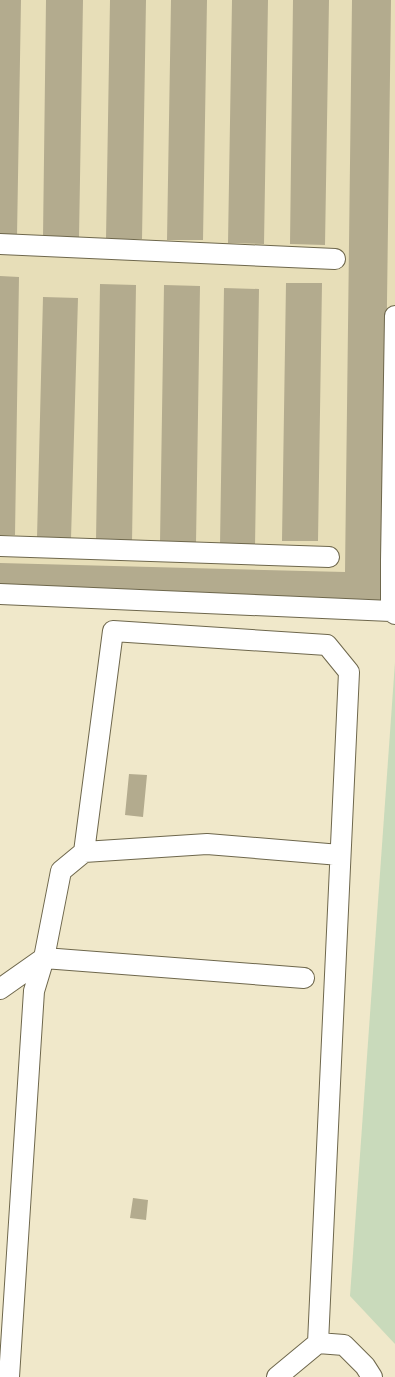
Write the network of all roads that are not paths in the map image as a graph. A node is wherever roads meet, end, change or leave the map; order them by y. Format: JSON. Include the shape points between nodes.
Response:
{"nodes":[{"id":1,"x":0,"y":244,"type":"edge"},
{"id":2,"x":335,"y":259,"type":"dead end"},
{"id":3,"x":395,"y":316,"type":"edge"},
{"id":4,"x":0,"y":546,"type":"edge"},
{"id":5,"x":329,"y":557,"type":"dead end"},
{"id":6,"x":393,"y":561,"type":"edge"},
{"id":7,"x":0,"y":594,"type":"edge"},
{"id":8,"x":393,"y":612,"type":"edge"},
{"id":9,"x":84,"y":852,"type":"junction"},
{"id":10,"x":340,"y":855,"type":"junction"},
{"id":11,"x":44,"y":958,"type":"junction"},
{"id":12,"x":304,"y":978,"type":"dead end"},
{"id":13,"x":0,"y":989,"type":"edge"},
{"id":14,"x":318,"y":1343,"type":"junction"},
{"id":15,"x":9,"y":1377,"type":"edge"},
{"id":16,"x":276,"y":1377,"type":"edge"},
{"id":17,"x":372,"y":1377,"type":"edge"}],
"edges":[{"from":1,"to":2,"type":"lane"},
{"from":3,"to":6,"type":"lane"},
{"from":4,"to":5,"type":"lane"},
{"from":6,"to":8,"type":"lane"},
{"from":7,"to":8,"type":"lane"},
{"from":9,"to":10,"type":"lane","via":[[207,844]]},
{"from":9,"to":10,"type":"lane","via":[[114,632],[327,645],[348,672]]},
{"from":9,"to":11,"type":"lane","via":[[61,871]]},
{"from":10,"to":14,"type":"lane"},
{"from":11,"to":12,"type":"lane"},
{"from":11,"to":13,"type":"lane"},
{"from":11,"to":15,"type":"lane","via":[[34,991]]},
{"from":14,"to":16,"type":"lane"},
{"from":14,"to":17,"type":"lane","via":[[344,1345]]}]}
